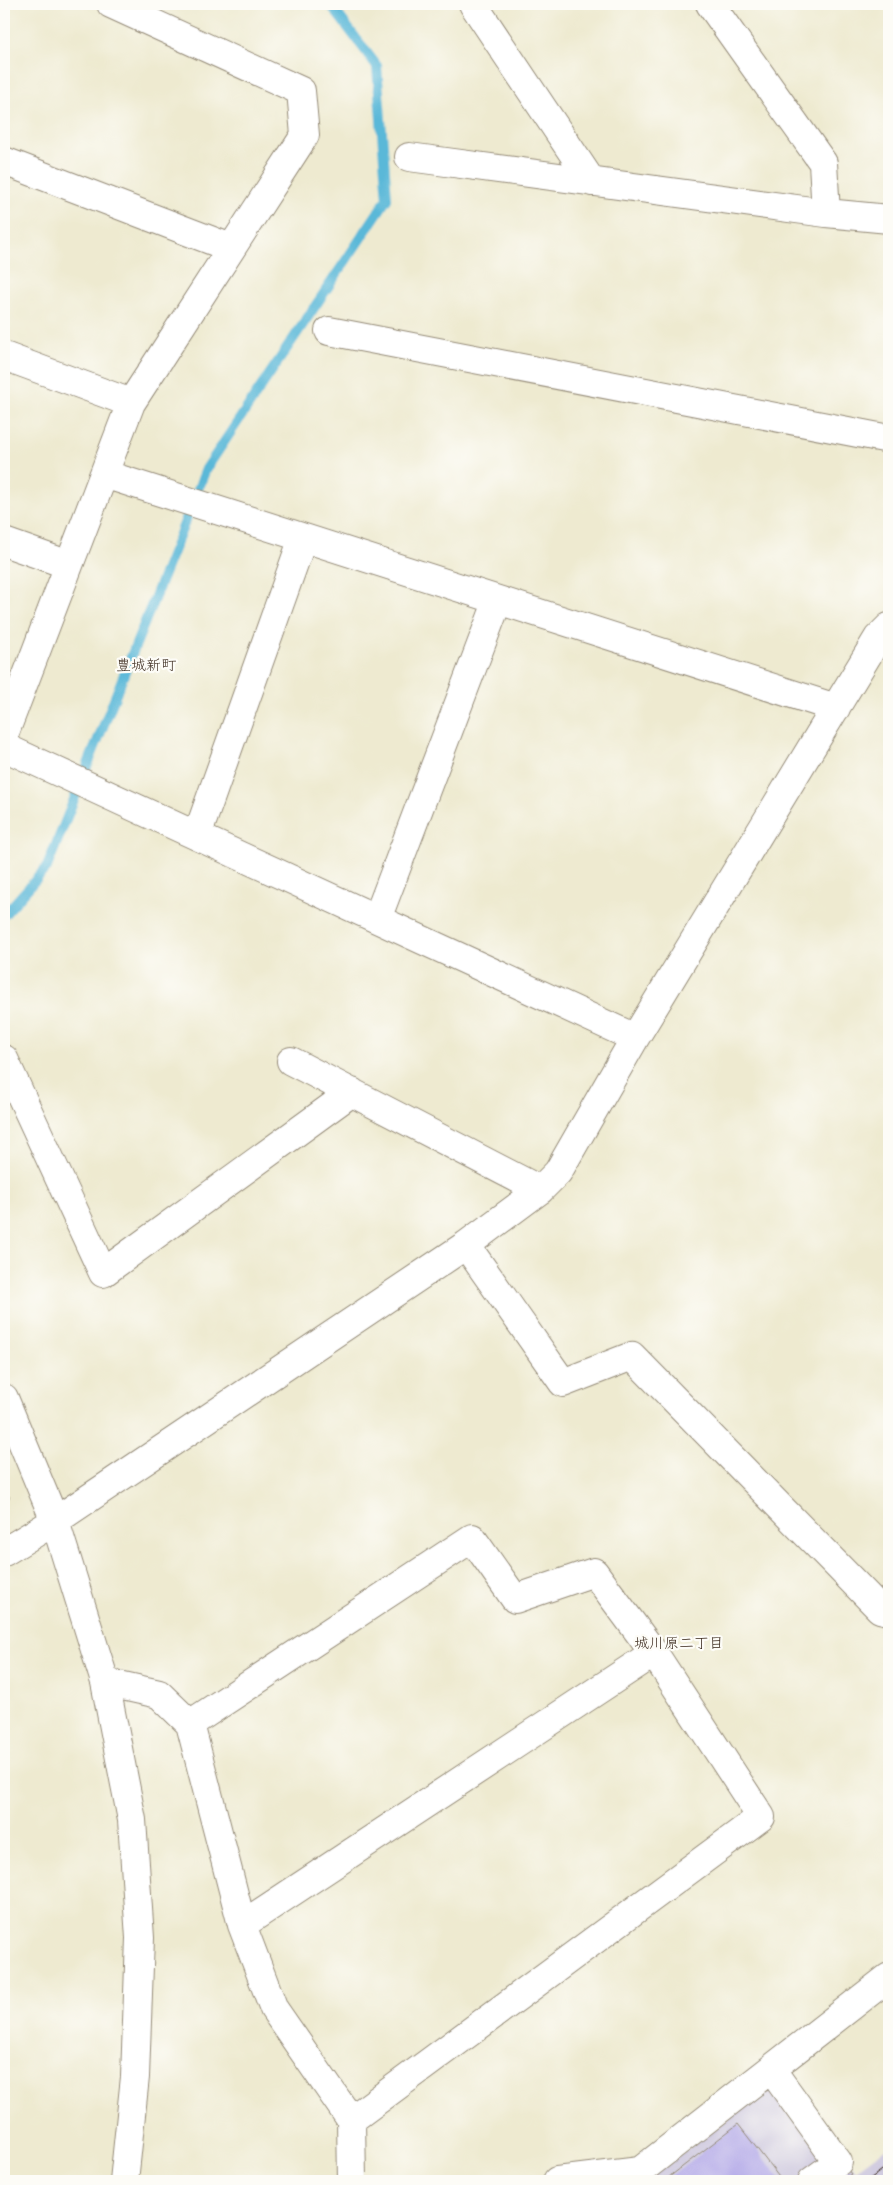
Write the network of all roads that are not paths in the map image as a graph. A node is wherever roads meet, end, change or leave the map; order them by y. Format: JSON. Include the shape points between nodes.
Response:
{"nodes":[{"id":1,"x":110,"y":4,"type":"edge"},
{"id":2,"x":473,"y":4,"type":"edge"},
{"id":3,"x":710,"y":4,"type":"edge"},
{"id":4,"x":409,"y":157,"type":"dead end"},
{"id":5,"x":4,"y":162,"type":"edge"},
{"id":6,"x":592,"y":182,"type":"junction"},
{"id":7,"x":826,"y":213,"type":"junction"},
{"id":8,"x":889,"y":219,"type":"edge"},
{"id":9,"x":232,"y":248,"type":"junction"},
{"id":10,"x":329,"y":331,"type":"dead end"},
{"id":11,"x":4,"y":356,"type":"edge"},
{"id":12,"x":131,"y":403,"type":"junction"},
{"id":13,"x":889,"y":438,"type":"edge"},
{"id":14,"x":104,"y":474,"type":"junction"},
{"id":15,"x":303,"y":538,"type":"junction"},
{"id":16,"x":4,"y":542,"type":"edge"},
{"id":17,"x":69,"y":565,"type":"junction"},
{"id":18,"x":498,"y":600,"type":"junction"},
{"id":19,"x":889,"y":627,"type":"edge"},
{"id":20,"x":836,"y":708,"type":"junction"},
{"id":21,"x":4,"y":734,"type":"edge"},
{"id":22,"x":4,"y":747,"type":"edge"},
{"id":23,"x":197,"y":836,"type":"junction"},
{"id":24,"x":377,"y":919,"type":"junction"},
{"id":25,"x":635,"y":1038,"type":"junction"},
{"id":26,"x":4,"y":1059,"type":"edge"},
{"id":27,"x":291,"y":1061,"type":"dead end"},
{"id":28,"x":352,"y":1092,"type":"junction"},
{"id":29,"x":540,"y":1190,"type":"junction"},
{"id":30,"x":466,"y":1246,"type":"junction"},
{"id":31,"x":4,"y":1398,"type":"edge"},
{"id":32,"x":55,"y":1521,"type":"junction"},
{"id":33,"x":4,"y":1552,"type":"edge"},
{"id":34,"x":889,"y":1611,"type":"edge"},
{"id":35,"x":654,"y":1653,"type":"junction"},
{"id":36,"x":105,"y":1682,"type":"junction"},
{"id":37,"x":190,"y":1724,"type":"junction"},
{"id":38,"x":242,"y":1925,"type":"junction"},
{"id":39,"x":889,"y":1977,"type":"edge"},
{"id":40,"x":771,"y":2069,"type":"junction"},
{"id":41,"x":351,"y":2120,"type":"junction"},
{"id":42,"x":124,"y":2181,"type":"edge"},
{"id":43,"x":352,"y":2181,"type":"edge"},
{"id":44,"x":557,"y":2181,"type":"edge"},
{"id":45,"x":812,"y":2181,"type":"edge"}],
"edges":[{"from":1,"to":9,"type":"street","via":[[301,91],[305,135]]},
{"from":2,"to":6,"type":"street"},
{"from":3,"to":7,"type":"street","via":[[823,164]]},
{"from":4,"to":6,"type":"street"},
{"from":5,"to":9,"type":"street"},
{"from":6,"to":7,"type":"street"},
{"from":7,"to":8,"type":"street"},
{"from":9,"to":12,"type":"street"},
{"from":10,"to":13,"type":"street"},
{"from":11,"to":12,"type":"street"},
{"from":12,"to":14,"type":"street"},
{"from":14,"to":15,"type":"street"},
{"from":14,"to":17,"type":"street"},
{"from":15,"to":18,"type":"street"},
{"from":15,"to":23,"type":"street"},
{"from":16,"to":17,"type":"street"},
{"from":17,"to":21,"type":"street"},
{"from":18,"to":20,"type":"street"},
{"from":18,"to":24,"type":"street"},
{"from":19,"to":20,"type":"street","via":[[878,638]]},
{"from":20,"to":25,"type":"street"},
{"from":22,"to":23,"type":"street"},
{"from":23,"to":24,"type":"street"},
{"from":24,"to":25,"type":"street"},
{"from":25,"to":29,"type":"street","via":[[558,1172]]},
{"from":26,"to":28,"type":"street","via":[[103,1273]]},
{"from":27,"to":28,"type":"street"},
{"from":28,"to":29,"type":"street"},
{"from":29,"to":30,"type":"street"},
{"from":30,"to":32,"type":"street"},
{"from":30,"to":34,"type":"street","via":[[563,1383],[632,1356],[880,1609]]},
{"from":31,"to":32,"type":"street"},
{"from":32,"to":33,"type":"street"},
{"from":32,"to":36,"type":"street"},
{"from":35,"to":37,"type":"street","via":[[594,1572],[515,1599],[472,1538]]},
{"from":35,"to":38,"type":"street"},
{"from":35,"to":41,"type":"street","via":[[760,1817]]},
{"from":36,"to":37,"type":"street","via":[[159,1694]]},
{"from":36,"to":42,"type":"street","via":[[132,1820],[140,1938],[135,2077]]},
{"from":37,"to":38,"type":"street"},
{"from":38,"to":41,"type":"street","via":[[274,2009]]},
{"from":39,"to":40,"type":"street"},
{"from":40,"to":44,"type":"street","via":[[640,2171]]},
{"from":40,"to":45,"type":"street","via":[[838,2162]]},
{"from":41,"to":43,"type":"street"}]}
